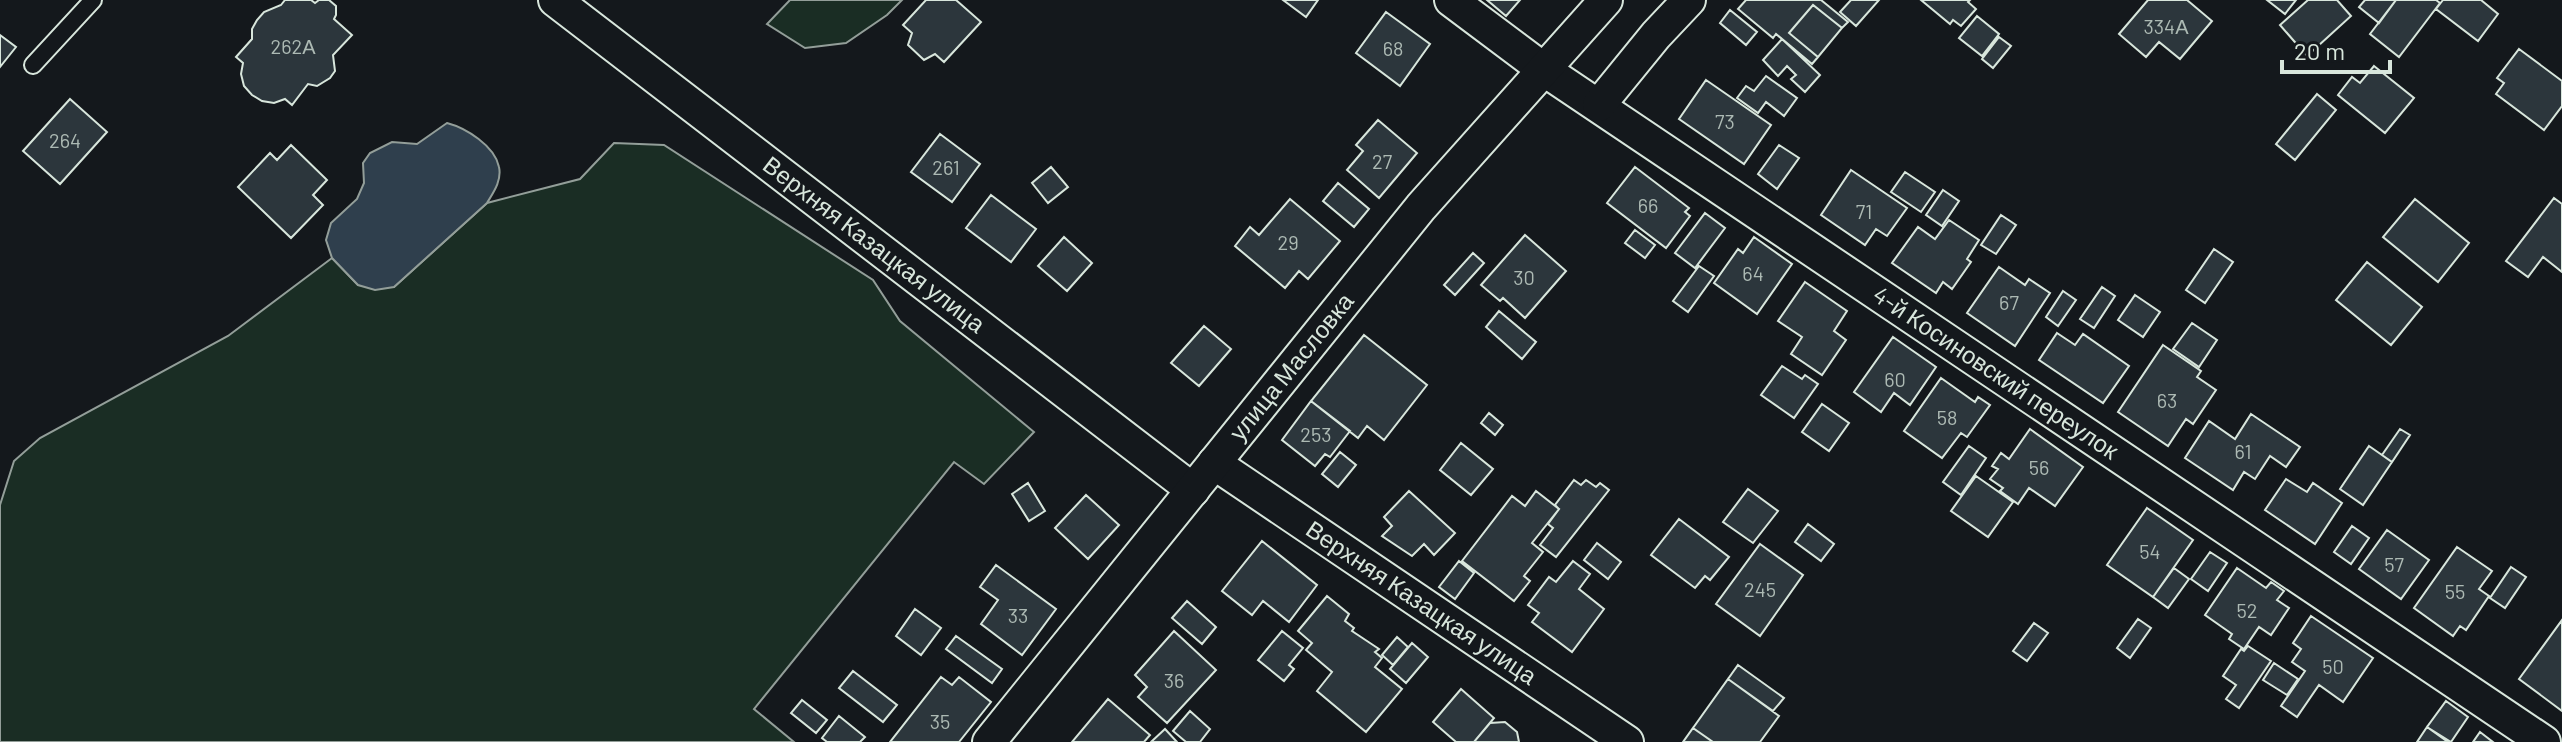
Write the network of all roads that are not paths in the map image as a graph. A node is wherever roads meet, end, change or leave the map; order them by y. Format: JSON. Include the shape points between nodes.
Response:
{"nodes":[{"id":1,"x":93,"y":0,"type":"edge"},
{"id":2,"x":555,"y":0,"type":"edge"},
{"id":3,"x":1451,"y":0,"type":"edge"},
{"id":4,"x":1606,"y":0,"type":"edge"},
{"id":5,"x":1689,"y":0,"type":"edge"},
{"id":6,"x":33,"y":65,"type":"dead end"},
{"id":7,"x":1543,"y":69,"type":"junction"},
{"id":8,"x":1599,"y":105,"type":"junction"},
{"id":9,"x":1214,"y":463,"type":"junction"},
{"id":10,"x":1193,"y":490,"type":"junction"},
{"id":11,"x":989,"y":742,"type":"edge"},
{"id":12,"x":1627,"y":742,"type":"edge"},
{"id":13,"x":2544,"y":742,"type":"edge"}],
"edges":[{"from":1,"to":6,"type":"lane"},
{"from":2,"to":10,"type":"street","name":"Верхняя Казацкая улица"},
{"from":3,"to":7,"type":"street","name":"4-й Косиновский переулок"},
{"from":4,"to":7,"type":"street","name":"улица Масловка"},
{"from":5,"to":8,"type":"street"},
{"from":7,"to":8,"type":"street","name":"4-й Косиновский переулок"},
{"from":7,"to":9,"type":"street","name":"улица Масловка","via":[[1421,207]]},
{"from":8,"to":13,"type":"street","name":"4-й Косиновский переулок"},
{"from":9,"to":10,"type":"street","name":"улица Масловка"},
{"from":9,"to":12,"type":"street","name":"Верхняя Казацкая улица"},
{"from":10,"to":11,"type":"street","name":"улица Масловка"}]}
